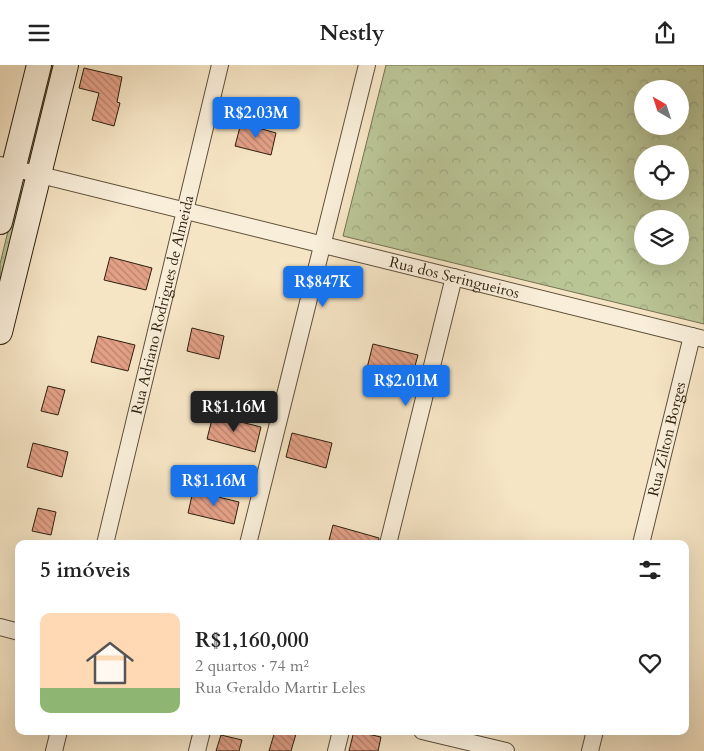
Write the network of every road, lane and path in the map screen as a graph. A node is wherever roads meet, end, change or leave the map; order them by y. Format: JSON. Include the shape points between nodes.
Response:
{"nodes":[{"id":1,"x":39,"y":65,"type":"edge"},
{"id":2,"x":66,"y":65,"type":"edge"},
{"id":3,"x":220,"y":65,"type":"edge"},
{"id":4,"x":367,"y":65,"type":"edge"},
{"id":5,"x":7,"y":167,"type":"edge"},
{"id":6,"x":39,"y":175,"type":"junction"},
{"id":7,"x":185,"y":212,"type":"junction"},
{"id":8,"x":0,"y":222,"type":"edge"},
{"id":9,"x":322,"y":244,"type":"junction"},
{"id":10,"x":454,"y":277,"type":"junction"},
{"id":11,"x":0,"y":332,"type":"edge"},
{"id":12,"x":698,"y":338,"type":"edge"},
{"id":13,"x":106,"y":540,"type":"edge"},
{"id":14,"x":249,"y":540,"type":"edge"},
{"id":15,"x":389,"y":540,"type":"edge"},
{"id":16,"x":642,"y":540,"type":"edge"},
{"id":17,"x":0,"y":627,"type":"edge"},
{"id":18,"x":15,"y":631,"type":"edge"},
{"id":19,"x":58,"y":735,"type":"edge"},
{"id":20,"x":201,"y":735,"type":"edge"},
{"id":21,"x":340,"y":735,"type":"edge"},
{"id":22,"x":433,"y":735,"type":"edge"},
{"id":23,"x":594,"y":735,"type":"edge"},
{"id":24,"x":467,"y":747,"type":"edge"},
{"id":25,"x":54,"y":751,"type":"edge"},
{"id":26,"x":197,"y":751,"type":"edge"},
{"id":27,"x":336,"y":751,"type":"edge"},
{"id":28,"x":506,"y":751,"type":"edge"},
{"id":29,"x":590,"y":751,"type":"edge"}],
"edges":[{"from":1,"to":5,"type":"street"},
{"from":2,"to":6,"type":"street"},
{"from":3,"to":7,"type":"street","name":"Rua Adriano Rodrigues de Almeida"},
{"from":4,"to":9,"type":"street"},
{"from":5,"to":6,"type":"street","name":"Rua dos Seringueiros"},
{"from":5,"to":8,"type":"street"},
{"from":6,"to":7,"type":"street","name":"Rua dos Seringueiros"},
{"from":6,"to":11,"type":"street"},
{"from":7,"to":9,"type":"street","name":"Rua dos Seringueiros"},
{"from":7,"to":13,"type":"street","name":"Rua Adriano Rodrigues de Almeida"},
{"from":9,"to":10,"type":"street","name":"Rua dos Seringueiros"},
{"from":9,"to":14,"type":"street"},
{"from":10,"to":12,"type":"street","name":"Rua dos Seringueiros"},
{"from":10,"to":15,"type":"street"},
{"from":12,"to":16,"type":"street","name":"Rua Zilton Borges"},
{"from":17,"to":18,"type":"street"},
{"from":19,"to":25,"type":"street"},
{"from":20,"to":26,"type":"street"},
{"from":21,"to":27,"type":"street"},
{"from":22,"to":24,"type":"street"},
{"from":23,"to":29,"type":"street"},
{"from":24,"to":28,"type":"street"}]}
